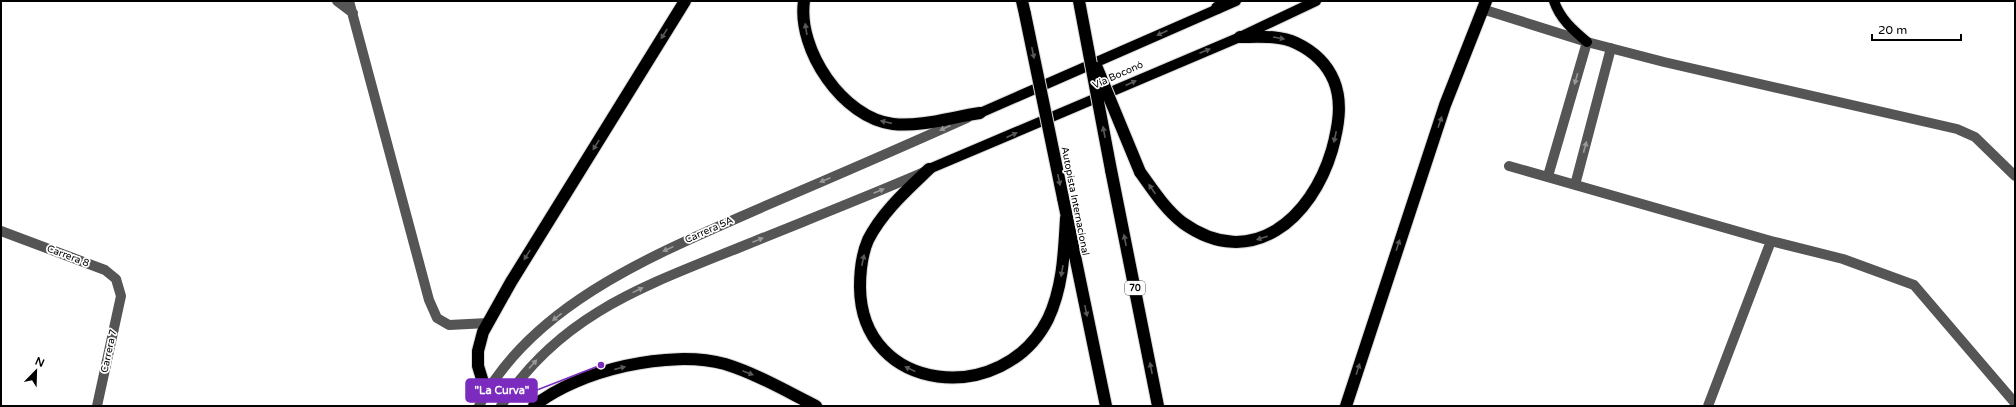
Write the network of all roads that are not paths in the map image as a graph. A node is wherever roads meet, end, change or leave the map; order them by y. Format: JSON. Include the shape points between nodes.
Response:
{"nodes":[{"id":1,"x":337,"y":1,"type":"edge"},
{"id":2,"x":349,"y":1,"type":"edge"},
{"id":3,"x":685,"y":1,"type":"edge"},
{"id":4,"x":804,"y":1,"type":"edge"},
{"id":5,"x":1022,"y":1,"type":"edge"},
{"id":6,"x":1079,"y":1,"type":"edge"},
{"id":7,"x":1227,"y":1,"type":"edge"},
{"id":8,"x":1236,"y":1,"type":"edge"},
{"id":9,"x":1316,"y":1,"type":"edge"},
{"id":10,"x":1554,"y":1,"type":"edge"},
{"id":11,"x":1484,"y":5,"type":"edge"},
{"id":12,"x":1217,"y":8,"type":"junction"},
{"id":13,"x":353,"y":13,"type":"junction"},
{"id":14,"x":1240,"y":37,"type":"junction"},
{"id":15,"x":1587,"y":42,"type":"junction"},
{"id":16,"x":1086,"y":44,"type":"junction"},
{"id":17,"x":1610,"y":48,"type":"junction"},
{"id":18,"x":980,"y":113,"type":"junction"},
{"id":19,"x":1509,"y":166,"type":"dead end"},
{"id":20,"x":929,"y":169,"type":"junction"},
{"id":21,"x":1548,"y":176,"type":"junction"},
{"id":22,"x":2015,"y":176,"type":"edge"},
{"id":23,"x":1575,"y":184,"type":"junction"},
{"id":24,"x":1066,"y":218,"type":"junction"},
{"id":25,"x":1,"y":231,"type":"edge"},
{"id":26,"x":1771,"y":241,"type":"junction"},
{"id":27,"x":121,"y":296,"type":"joint"},
{"id":28,"x":488,"y":323,"type":"junction"},
{"id":29,"x":486,"y":392,"type":"junction"},
{"id":30,"x":2015,"y":403,"type":"edge"},
{"id":31,"x":97,"y":406,"type":"edge"},
{"id":32,"x":479,"y":406,"type":"edge"},
{"id":33,"x":501,"y":406,"type":"edge"},
{"id":34,"x":534,"y":406,"type":"edge"},
{"id":35,"x":816,"y":406,"type":"edge"},
{"id":36,"x":1106,"y":406,"type":"edge"},
{"id":37,"x":1158,"y":406,"type":"edge"},
{"id":38,"x":1346,"y":406,"type":"edge"},
{"id":39,"x":1708,"y":406,"type":"edge"}],
"edges":[{"from":1,"to":13,"type":"street"},
{"from":2,"to":13,"type":"street"},
{"from":3,"to":28,"type":"highway","one_way":true},
{"from":18,"to":4,"type":"highway","one_way":true,"via":[[917,124],[882,122],[864,114],[848,102],[824,75],[814,57],[807,36]]},
{"from":5,"to":24,"type":"highway","name":"Autopista Internacional","one_way":true,"bridge":true},
{"from":6,"to":16,"type":"highway","number":"70","bridge":true},
{"from":7,"to":12,"type":"highway"},
{"from":8,"to":12,"type":"main road","name":"Vía Boconó"},
{"from":9,"to":14,"type":"main road","name":"Vía Boconó"},
{"from":10,"to":15,"type":"main road","via":[[1565,22]]},
{"from":11,"to":15,"type":"street"},
{"from":38,"to":11,"type":"highway","one_way":true,"via":[[1443,112]]},
{"from":12,"to":18,"type":"main road","name":"Vía Boconó","one_way":true},
{"from":13,"to":28,"type":"street","via":[[429,300],[437,318],[449,325]]},
{"from":14,"to":16,"type":"highway","one_way":true,"bridge":true,"via":[[1269,37],[1296,43],[1306,49],[1324,64],[1334,82],[1339,104],[1335,141],[1329,162],[1306,203],[1285,225],[1270,235],[1243,243],[1225,242],[1208,237],[1182,222],[1156,195],[1140,172]]},
{"from":20,"to":14,"type":"main road","name":"Vía Boconó","one_way":true},
{"from":15,"to":17,"type":"street"},
{"from":15,"to":21,"type":"street","one_way":true},
{"from":37,"to":16,"type":"highway","number":"70","one_way":true,"bridge":true},
{"from":17,"to":22,"type":"street","via":[[1957,129],[1975,137]]},
{"from":23,"to":17,"type":"street","one_way":true},
{"from":18,"to":29,"type":"street","name":"Carrera 5A","one_way":true,"via":[[683,242],[623,271],[573,305],[531,339],[512,358]]},
{"from":19,"to":21,"type":"street"},
{"from":24,"to":20,"type":"highway","one_way":true,"via":[[1059,287],[1048,318],[1030,346],[1007,366],[985,375],[957,380],[928,377],[899,364],[877,342],[862,312],[860,278],[868,240],[907,190]]},
{"from":33,"to":20,"type":"street","one_way":true,"via":[[511,390],[544,352],[579,323],[600,310],[656,281]]},
{"from":21,"to":23,"type":"street"},
{"from":23,"to":26,"type":"street"},
{"from":24,"to":36,"type":"highway","name":"Autopista Internacional","one_way":true},
{"from":25,"to":27,"type":"street","name":"Carrera 8","via":[[105,270],[116,280]]},
{"from":26,"to":30,"type":"street","via":[[1843,259],[1914,285]]},
{"from":26,"to":39,"type":"street"},
{"from":27,"to":31,"type":"street","name":"Carrera 7"},
{"from":28,"to":29,"type":"highway","via":[[483,332],[477,358],[479,375]]},
{"from":29,"to":32,"type":"street","name":"Carrera 5A"},
{"from":34,"to":35,"type":"highway","one_way":true,"via":[[553,392],[585,377],[650,362],[680,360],[708,361],[733,367],[764,379]]}]}
